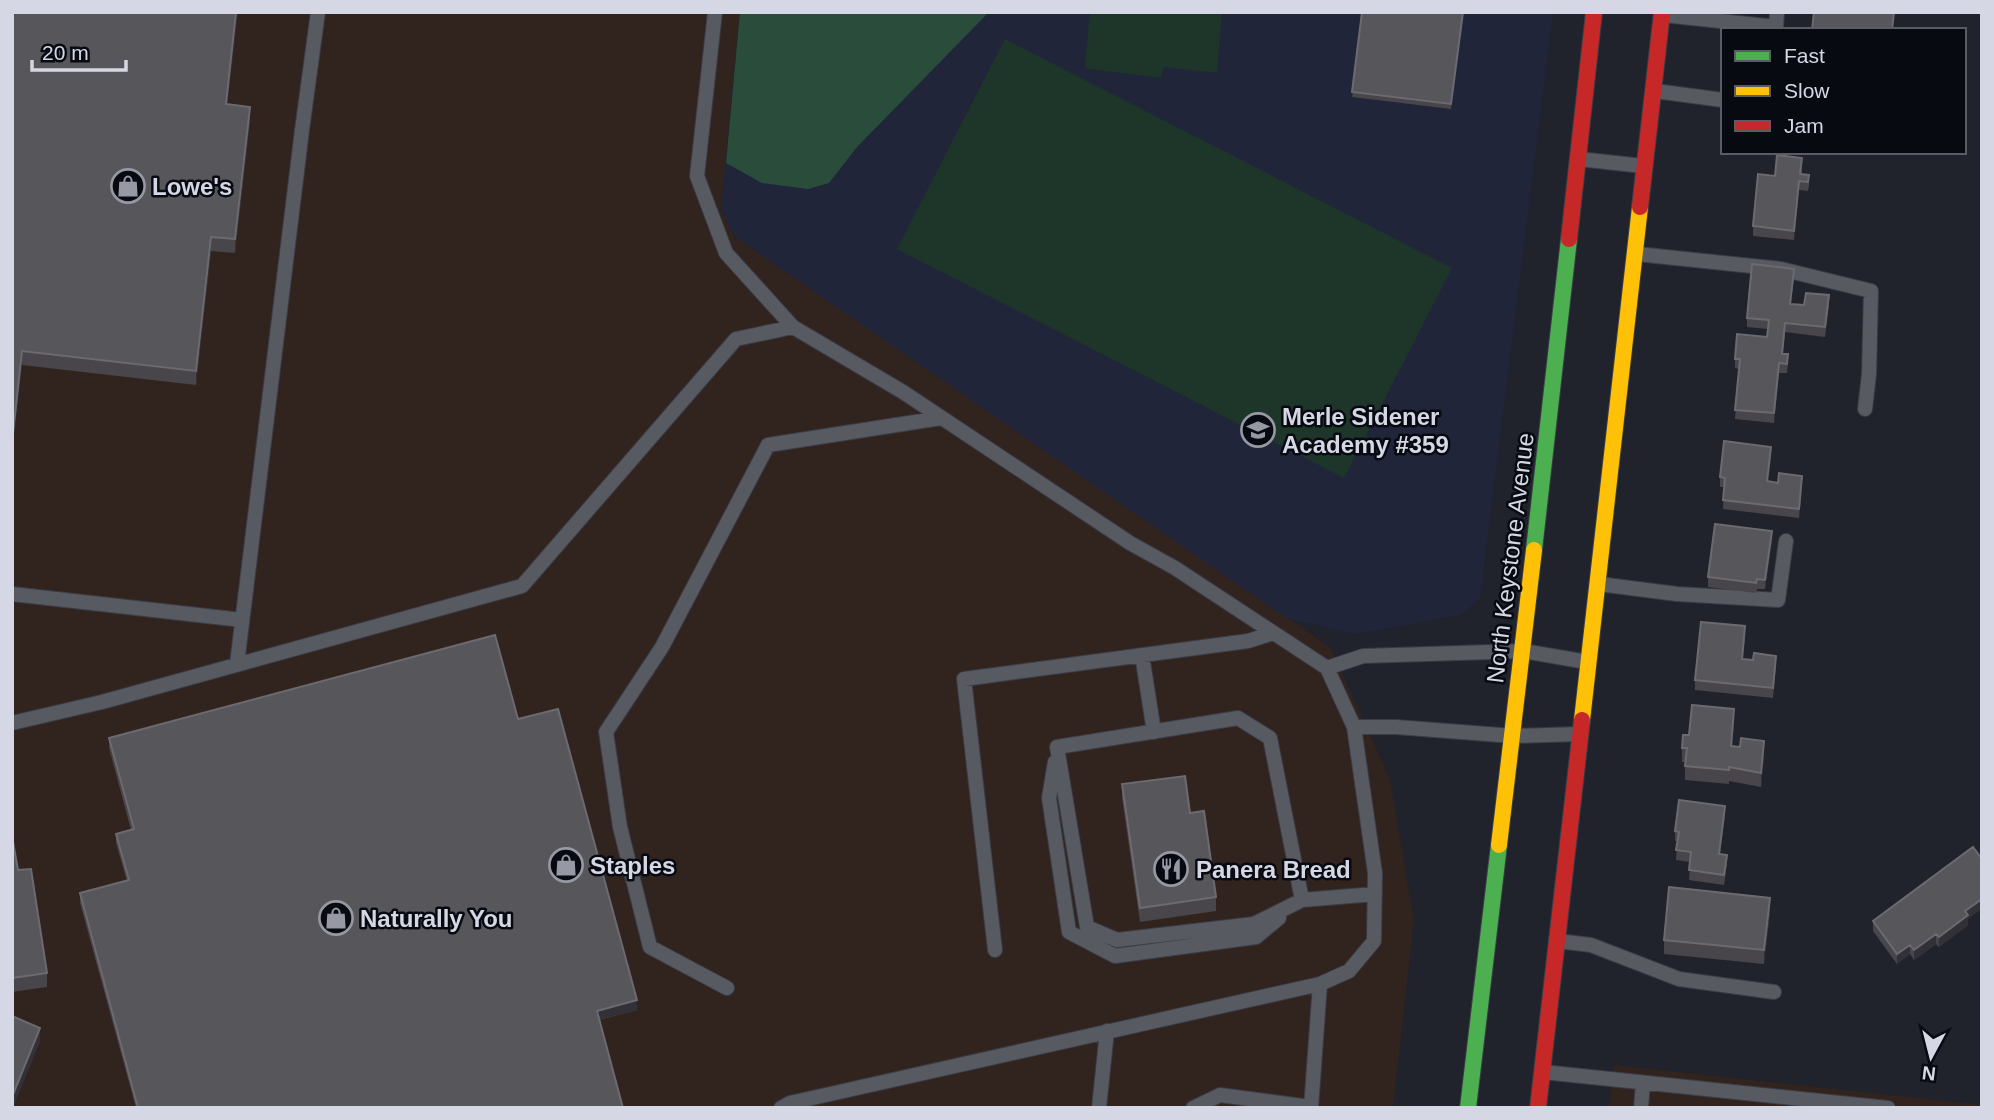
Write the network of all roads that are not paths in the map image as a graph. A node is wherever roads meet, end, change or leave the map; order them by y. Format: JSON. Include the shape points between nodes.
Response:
{"nodes":[{"id":1,"x":318,"y":12,"type":"edge"},
{"id":2,"x":715,"y":12,"type":"edge"},
{"id":3,"x":1594,"y":12,"type":"edge"},
{"id":4,"x":1777,"y":12,"type":"edge"},
{"id":5,"x":1662,"y":14,"type":"edge"},
{"id":6,"x":1655,"y":91,"type":"junction"},
{"id":7,"x":1721,"y":100,"type":"edge"},
{"id":8,"x":1578,"y":159,"type":"junction"},
{"id":9,"x":1646,"y":166,"type":"junction"},
{"id":10,"x":1635,"y":254,"type":"junction"},
{"id":11,"x":793,"y":327,"type":"junction"},
{"id":12,"x":1865,"y":409,"type":"dead end"},
{"id":13,"x":941,"y":418,"type":"junction"},
{"id":14,"x":1786,"y":541,"type":"dead end"},
{"id":15,"x":1598,"y":584,"type":"junction"},
{"id":16,"x":12,"y":594,"type":"edge"},
{"id":17,"x":242,"y":620,"type":"junction"},
{"id":18,"x":1273,"y":634,"type":"junction"},
{"id":19,"x":1523,"y":652,"type":"junction"},
{"id":20,"x":1142,"y":655,"type":"junction"},
{"id":21,"x":1589,"y":662,"type":"junction"},
{"id":22,"x":237,"y":664,"type":"junction"},
{"id":23,"x":1327,"y":668,"type":"junction"},
{"id":24,"x":12,"y":723,"type":"edge"},
{"id":25,"x":1354,"y":727,"type":"junction"},
{"id":26,"x":1154,"y":732,"type":"junction"},
{"id":27,"x":1581,"y":734,"type":"junction"},
{"id":28,"x":1513,"y":736,"type":"junction"},
{"id":29,"x":1375,"y":894,"type":"junction"},
{"id":30,"x":1302,"y":900,"type":"junction"},
{"id":31,"x":1557,"y":940,"type":"junction"},
{"id":32,"x":995,"y":950,"type":"dead end"},
{"id":33,"x":1320,"y":984,"type":"junction"},
{"id":34,"x":727,"y":988,"type":"dead end"},
{"id":35,"x":1774,"y":992,"type":"dead end"},
{"id":36,"x":1107,"y":1031,"type":"junction"},
{"id":37,"x":1542,"y":1072,"type":"junction"},
{"id":38,"x":1643,"y":1083,"type":"junction"},
{"id":39,"x":1241,"y":1103,"type":"edge"},
{"id":40,"x":1310,"y":1107,"type":"edge"},
{"id":41,"x":781,"y":1108,"type":"edge"},
{"id":42,"x":1099,"y":1108,"type":"edge"},
{"id":43,"x":1193,"y":1108,"type":"edge"},
{"id":44,"x":1229,"y":1108,"type":"edge"},
{"id":45,"x":1468,"y":1108,"type":"edge"},
{"id":46,"x":1538,"y":1108,"type":"edge"},
{"id":47,"x":1640,"y":1108,"type":"edge"},
{"id":48,"x":1888,"y":1108,"type":"edge"}],
"edges":[{"from":1,"to":17,"type":"lane"},
{"from":2,"to":11,"type":"lane","via":[[697,176],[726,253]]},
{"from":3,"to":8,"type":"main road","name":"North Keystone Avenue"},
{"from":4,"to":5,"type":"lane","via":[[1776,27]]},
{"from":5,"to":6,"type":"main road"},
{"from":6,"to":7,"type":"lane"},
{"from":6,"to":9,"type":"main road"},
{"from":8,"to":9,"type":"lane"},
{"from":8,"to":19,"type":"main road","name":"North Keystone Avenue"},
{"from":9,"to":10,"type":"main road"},
{"from":10,"to":12,"type":"lane","via":[[1781,269],[1871,291]]},
{"from":10,"to":15,"type":"main road"},
{"from":11,"to":13,"type":"lane"},
{"from":11,"to":22,"type":"lane","via":[[736,339],[522,586]]},
{"from":13,"to":18,"type":"lane"},
{"from":13,"to":34,"type":"lane","via":[[768,446],[662,647],[606,732],[620,827],[650,947]]},
{"from":14,"to":15,"type":"lane","via":[[1778,600]]},
{"from":15,"to":21,"type":"main road"},
{"from":16,"to":17,"type":"lane"},
{"from":17,"to":22,"type":"lane"},
{"from":18,"to":20,"type":"lane"},
{"from":18,"to":23,"type":"lane"},
{"from":19,"to":21,"type":"lane"},
{"from":19,"to":23,"type":"lane","via":[[1363,656]]},
{"from":19,"to":28,"type":"main road","name":"North Keystone Avenue"},
{"from":20,"to":26,"type":"lane"},
{"from":20,"to":32,"type":"lane","via":[[964,679]]},
{"from":21,"to":27,"type":"main road"},
{"from":22,"to":24,"type":"lane"},
{"from":23,"to":25,"type":"lane"},
{"from":25,"to":28,"type":"lane"},
{"from":25,"to":29,"type":"lane","via":[[1376,873]]},
{"from":26,"to":30,"type":"lane","via":[[1238,718],[1270,737]]},
{"from":26,"to":30,"type":"lane","via":[[1057,747],[1057,797],[1087,927],[1117,940],[1254,924]]},
{"from":27,"to":28,"type":"lane"},
{"from":27,"to":31,"type":"main road"},
{"from":28,"to":45,"type":"main road","name":"North Keystone Avenue"},
{"from":29,"to":30,"type":"lane"},
{"from":29,"to":33,"type":"lane","via":[[1374,941],[1349,971]]},
{"from":31,"to":35,"type":"lane","via":[[1591,945],[1679,979]]},
{"from":31,"to":37,"type":"main road"},
{"from":33,"to":36,"type":"lane"},
{"from":33,"to":40,"type":"lane"},
{"from":36,"to":41,"type":"lane"},
{"from":36,"to":42,"type":"lane"},
{"from":37,"to":38,"type":"lane"},
{"from":37,"to":46,"type":"main road"},
{"from":38,"to":47,"type":"lane"},
{"from":38,"to":48,"type":"lane"},
{"from":39,"to":40,"type":"lane"},
{"from":39,"to":43,"type":"lane","via":[[1220,1095]]},
{"from":39,"to":44,"type":"lane"}]}
